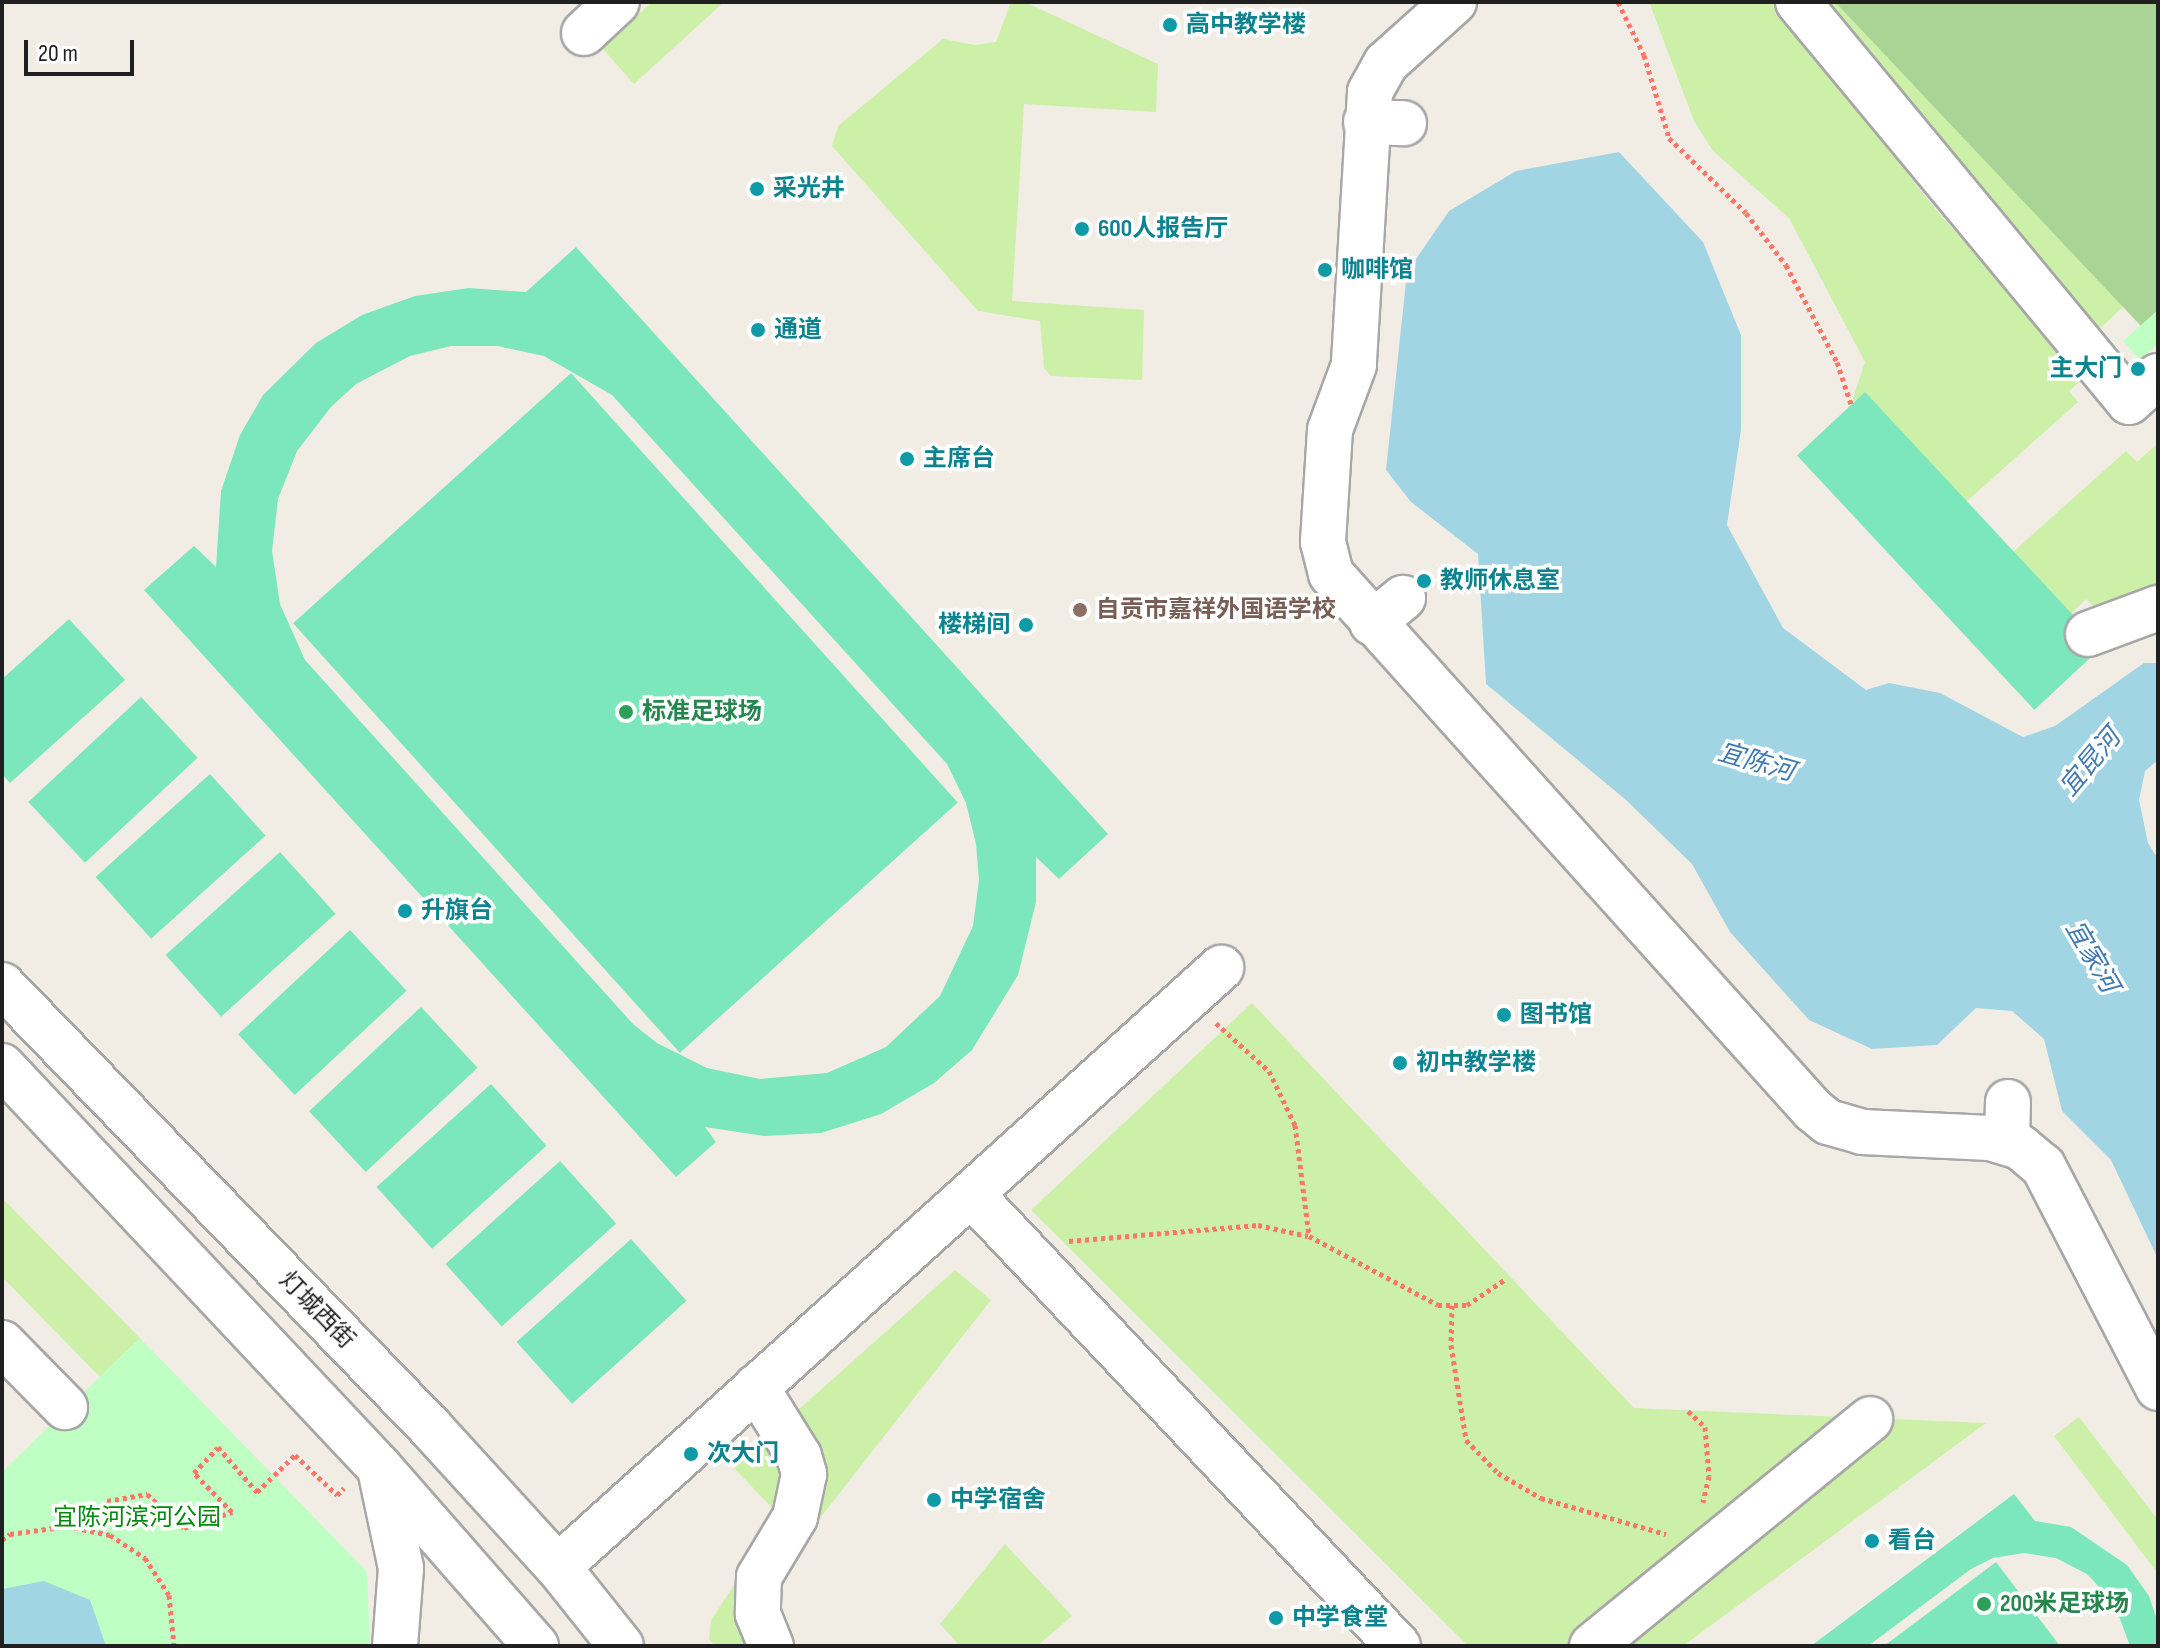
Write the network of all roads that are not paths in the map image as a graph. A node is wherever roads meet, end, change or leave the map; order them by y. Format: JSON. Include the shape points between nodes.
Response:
{"nodes":[{"id":1,"x":617,"y":2,"type":"edge"},
{"id":2,"x":1454,"y":2,"type":"edge"},
{"id":3,"x":1798,"y":2,"type":"edge"},
{"id":4,"x":584,"y":33,"type":"dead end"},
{"id":5,"x":2158,"y":376,"type":"edge"},
{"id":6,"x":2158,"y":608,"type":"edge"},
{"id":7,"x":2088,"y":634,"type":"dead end"},
{"id":8,"x":1221,"y":968,"type":"dead end"},
{"id":9,"x":2,"y":985,"type":"edge"},
{"id":10,"x":2,"y":1066,"type":"edge"},
{"id":11,"x":971,"y":1194,"type":"junction"},
{"id":12,"x":2,"y":1343,"type":"edge"},
{"id":13,"x":756,"y":1387,"type":"junction"},
{"id":14,"x":2158,"y":1388,"type":"edge"},
{"id":15,"x":65,"y":1407,"type":"dead end"},
{"id":16,"x":1870,"y":1419,"type":"dead end"},
{"id":17,"x":376,"y":1464,"type":"junction"},
{"id":18,"x":558,"y":1567,"type":"junction"},
{"id":19,"x":395,"y":1646,"type":"edge"},
{"id":20,"x":536,"y":1646,"type":"edge"},
{"id":21,"x":621,"y":1646,"type":"edge"},
{"id":22,"x":771,"y":1646,"type":"edge"},
{"id":23,"x":1398,"y":1646,"type":"edge"},
{"id":24,"x":1592,"y":1646,"type":"edge"}],
"edges":[{"from":1,"to":4,"type":"street"},
{"from":2,"to":14,"type":"street","via":[[1386,63],[1370,92],[1385,122],[1354,365],[1331,423],[1323,542],[1331,574],[1388,610],[1828,1122],[1862,1132],[2008,1122],[2043,1166]]},
{"from":3,"to":5,"type":"street","via":[[2129,402]]},
{"from":6,"to":7,"type":"street"},
{"from":8,"to":11,"type":"street"},
{"from":9,"to":18,"type":"street","name":"灯城西街"},
{"from":10,"to":17,"type":"street"},
{"from":11,"to":13,"type":"street"},
{"from":11,"to":23,"type":"street"},
{"from":12,"to":15,"type":"street"},
{"from":13,"to":18,"type":"street"},
{"from":13,"to":22,"type":"street","via":[[799,1456],[804,1474],[795,1517],[759,1577],[758,1614]]},
{"from":16,"to":24,"type":"street"},
{"from":17,"to":19,"type":"street","via":[[401,1568]]},
{"from":17,"to":20,"type":"street"},
{"from":18,"to":21,"type":"street","name":"灯城西街"}]}
